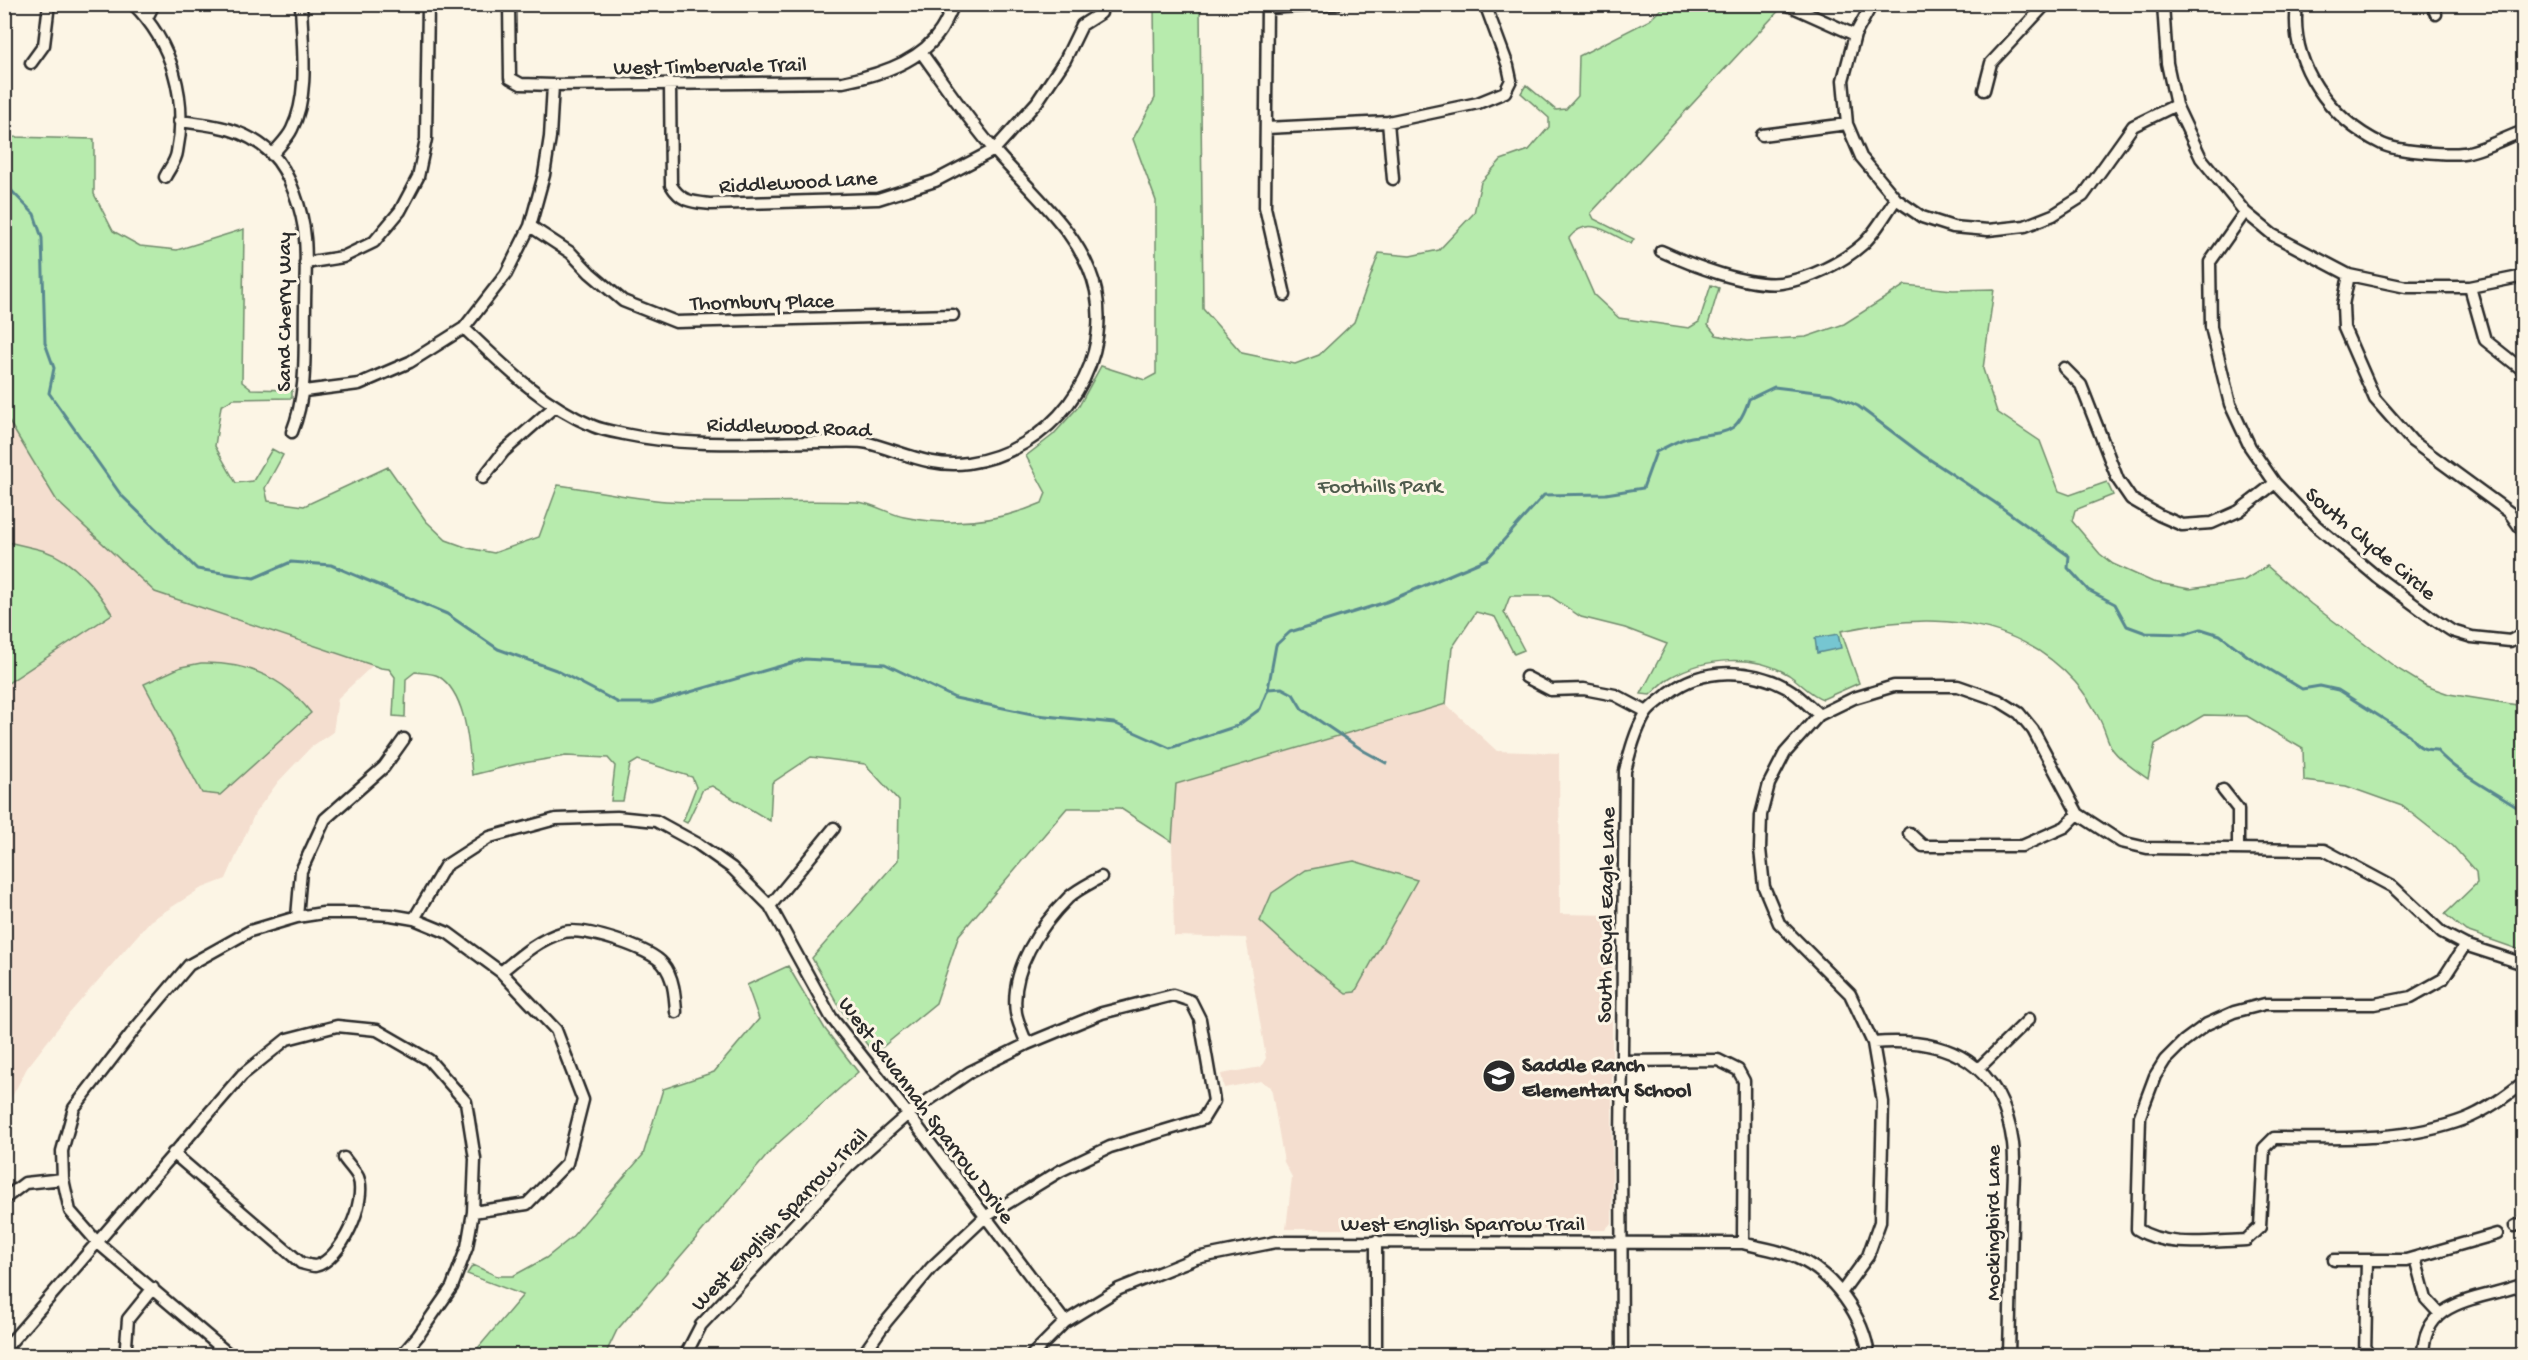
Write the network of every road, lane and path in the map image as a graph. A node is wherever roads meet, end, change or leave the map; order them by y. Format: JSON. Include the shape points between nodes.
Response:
{"nodes":[{"id":1,"x":49,"y":4,"type":"edge"},
{"id":2,"x":133,"y":4,"type":"edge"},
{"id":3,"x":154,"y":4,"type":"edge"},
{"id":4,"x":301,"y":4,"type":"edge"},
{"id":5,"x":428,"y":4,"type":"edge"},
{"id":6,"x":509,"y":4,"type":"edge"},
{"id":7,"x":954,"y":4,"type":"edge"},
{"id":8,"x":1337,"y":4,"type":"edge"},
{"id":9,"x":1485,"y":4,"type":"edge"},
{"id":10,"x":1786,"y":4,"type":"edge"},
{"id":11,"x":1872,"y":4,"type":"edge"},
{"id":12,"x":2046,"y":4,"type":"edge"},
{"id":13,"x":2163,"y":4,"type":"edge"},
{"id":14,"x":2296,"y":4,"type":"edge"},
{"id":15,"x":1268,"y":6,"type":"edge"},
{"id":16,"x":1101,"y":13,"type":"dead end"},
{"id":17,"x":147,"y":18,"type":"junction"},
{"id":18,"x":1855,"y":35,"type":"junction"},
{"id":19,"x":921,"y":52,"type":"junction"},
{"id":20,"x":31,"y":63,"type":"dead end"},
{"id":21,"x":554,"y":85,"type":"junction"},
{"id":22,"x":670,"y":85,"type":"junction"},
{"id":23,"x":1984,"y":90,"type":"dead end"},
{"id":24,"x":2176,"y":105,"type":"junction"},
{"id":25,"x":179,"y":121,"type":"junction"},
{"id":26,"x":1388,"y":122,"type":"junction"},
{"id":27,"x":1847,"y":123,"type":"junction"},
{"id":28,"x":1266,"y":128,"type":"junction"},
{"id":29,"x":2523,"y":131,"type":"edge"},
{"id":30,"x":1762,"y":135,"type":"dead end"},
{"id":31,"x":994,"y":150,"type":"junction"},
{"id":32,"x":272,"y":155,"type":"junction"},
{"id":33,"x":165,"y":177,"type":"dead end"},
{"id":34,"x":1393,"y":179,"type":"dead end"},
{"id":35,"x":1896,"y":199,"type":"junction"},
{"id":36,"x":2245,"y":212,"type":"junction"},
{"id":37,"x":530,"y":226,"type":"junction"},
{"id":38,"x":1661,"y":252,"type":"dead end"},
{"id":39,"x":305,"y":263,"type":"junction"},
{"id":40,"x":2349,"y":275,"type":"junction"},
{"id":41,"x":2523,"y":276,"type":"edge"},
{"id":42,"x":2470,"y":287,"type":"junction"},
{"id":43,"x":1285,"y":295,"type":"dead end"},
{"id":44,"x":953,"y":315,"type":"dead end"},
{"id":45,"x":464,"y":328,"type":"junction"},
{"id":46,"x":2064,"y":368,"type":"dead end"},
{"id":47,"x":2523,"y":371,"type":"edge"},
{"id":48,"x":304,"y":391,"type":"junction"},
{"id":49,"x":554,"y":407,"type":"junction"},
{"id":50,"x":292,"y":432,"type":"dead end"},
{"id":51,"x":483,"y":478,"type":"dead end"},
{"id":52,"x":2275,"y":483,"type":"junction"},
{"id":53,"x":2523,"y":533,"type":"edge"},
{"id":54,"x":2523,"y":633,"type":"edge"},
{"id":55,"x":1526,"y":677,"type":"dead end"},
{"id":56,"x":1647,"y":712,"type":"junction"},
{"id":57,"x":1819,"y":715,"type":"junction"},
{"id":58,"x":404,"y":740,"type":"dead end"},
{"id":59,"x":2223,"y":790,"type":"dead end"},
{"id":60,"x":2078,"y":814,"type":"junction"},
{"id":61,"x":834,"y":828,"type":"dead end"},
{"id":62,"x":1909,"y":833,"type":"dead end"},
{"id":63,"x":2238,"y":848,"type":"junction"},
{"id":64,"x":1101,"y":877,"type":"dead end"},
{"id":65,"x":770,"y":906,"type":"junction"},
{"id":66,"x":297,"y":917,"type":"junction"},
{"id":67,"x":414,"y":919,"type":"junction"},
{"id":68,"x":2465,"y":945,"type":"junction"},
{"id":69,"x":2523,"y":964,"type":"edge"},
{"id":70,"x":501,"y":972,"type":"junction"},
{"id":71,"x":676,"y":1012,"type":"dead end"},
{"id":72,"x":2028,"y":1019,"type":"dead end"},
{"id":73,"x":1873,"y":1043,"type":"junction"},
{"id":74,"x":1027,"y":1044,"type":"junction"},
{"id":75,"x":1621,"y":1061,"type":"junction"},
{"id":76,"x":1979,"y":1068,"type":"junction"},
{"id":77,"x":2523,"y":1082,"type":"edge"},
{"id":78,"x":908,"y":1114,"type":"junction"},
{"id":79,"x":173,"y":1153,"type":"junction"},
{"id":80,"x":344,"y":1158,"type":"dead end"},
{"id":81,"x":63,"y":1179,"type":"junction"},
{"id":82,"x":4,"y":1199,"type":"edge"},
{"id":83,"x":473,"y":1212,"type":"junction"},
{"id":84,"x":985,"y":1217,"type":"junction"},
{"id":85,"x":2497,"y":1234,"type":"dead end"},
{"id":86,"x":1376,"y":1241,"type":"junction"},
{"id":87,"x":1622,"y":1242,"type":"junction"},
{"id":88,"x":98,"y":1243,"type":"junction"},
{"id":89,"x":1743,"y":1243,"type":"junction"},
{"id":90,"x":2415,"y":1258,"type":"junction"},
{"id":91,"x":2334,"y":1260,"type":"dead end"},
{"id":92,"x":2367,"y":1260,"type":"junction"},
{"id":93,"x":2523,"y":1284,"type":"edge"},
{"id":94,"x":153,"y":1288,"type":"junction"},
{"id":95,"x":1841,"y":1293,"type":"junction"},
{"id":96,"x":2439,"y":1313,"type":"junction"},
{"id":97,"x":1065,"y":1322,"type":"junction"},
{"id":98,"x":126,"y":1345,"type":"dead end"},
{"id":99,"x":4,"y":1350,"type":"edge"},
{"id":100,"x":231,"y":1356,"type":"edge"},
{"id":101,"x":401,"y":1356,"type":"edge"},
{"id":102,"x":685,"y":1356,"type":"edge"},
{"id":103,"x":862,"y":1356,"type":"edge"},
{"id":104,"x":1031,"y":1356,"type":"edge"},
{"id":105,"x":1376,"y":1356,"type":"edge"},
{"id":106,"x":1622,"y":1356,"type":"edge"},
{"id":107,"x":1869,"y":1356,"type":"edge"},
{"id":108,"x":2009,"y":1356,"type":"edge"},
{"id":109,"x":2365,"y":1356,"type":"edge"},
{"id":110,"x":2423,"y":1356,"type":"edge"}],
"edges":[{"from":1,"to":20,"type":"street","via":[[44,45]]},
{"from":2,"to":17,"type":"street"},
{"from":3,"to":17,"type":"street"},
{"from":4,"to":32,"type":"street","via":[[303,81],[299,111],[292,130]]},
{"from":5,"to":39,"type":"street","via":[[426,139],[418,177],[400,211],[374,242],[343,257]]},
{"from":6,"to":21,"type":"street","name":"West Timbervale Trail","via":[[510,78],[521,84]]},
{"from":7,"to":19,"type":"street","name":"West Timbervale Trail","via":[[940,32]]},
{"from":8,"to":15,"type":"street"},
{"from":9,"to":26,"type":"street","via":[[1508,66],[1511,80],[1504,92],[1478,103]]},
{"from":10,"to":18,"type":"street"},
{"from":11,"to":18,"type":"street"},
{"from":12,"to":23,"type":"street","via":[[1991,63]]},
{"from":13,"to":24,"type":"street","via":[[2167,63]]},
{"from":14,"to":29,"type":"street","via":[[2298,42],[2314,86],[2345,121],[2384,145],[2465,153]]},
{"from":15,"to":28,"type":"street"},
{"from":16,"to":31,"type":"street","name":"Riddlewood Lane","via":[[1082,25],[1037,102]]},
{"from":17,"to":25,"type":"street","via":[[168,52],[177,83]]},
{"from":18,"to":27,"type":"street","via":[[1843,80]]},
{"from":19,"to":22,"type":"street","name":"West Timbervale Trail","via":[[890,70],[843,82]]},
{"from":19,"to":31,"type":"street","name":"Riddlewood Road"},
{"from":21,"to":22,"type":"street","name":"West Timbervale Trail"},
{"from":21,"to":37,"type":"street","via":[[544,176]]},
{"from":22,"to":31,"type":"street","name":"Riddlewood Lane","via":[[671,185],[685,201],[711,204],[878,199],[935,181]]},
{"from":24,"to":35,"type":"street","via":[[2133,126],[2083,196],[2053,215],[2025,226],[1953,228],[1922,217]]},
{"from":24,"to":36,"type":"street","via":[[2201,158]]},
{"from":25,"to":32,"type":"street","name":"Sand Cherry Way","via":[[227,127]]},
{"from":25,"to":33,"type":"street","via":[[177,154]]},
{"from":26,"to":28,"type":"street"},
{"from":26,"to":34,"type":"street"},
{"from":27,"to":30,"type":"street"},
{"from":27,"to":35,"type":"street","via":[[1861,157]]},
{"from":28,"to":43,"type":"street","via":[[1265,207]]},
{"from":31,"to":49,"type":"street","name":"Riddlewood Road","via":[[1077,243],[1095,291],[1098,330],[1091,367],[1076,394],[1046,430],[1006,453],[967,463],[923,462],[866,443],[660,441],[595,428]]},
{"from":32,"to":39,"type":"street","name":"Sand Cherry Way","via":[[293,188],[305,237]]},
{"from":35,"to":38,"type":"street","via":[[1865,242],[1846,257],[1818,272],[1780,283],[1738,279],[1689,265]]},
{"from":36,"to":40,"type":"street","via":[[2273,235]]},
{"from":36,"to":52,"type":"street","name":"South Clyde Circle","via":[[2210,262],[2211,327],[2230,404],[2250,447]]},
{"from":37,"to":44,"type":"street","name":"Thornbury Place","via":[[571,253],[623,301],[676,322]]},
{"from":37,"to":45,"type":"street","via":[[506,274]]},
{"from":39,"to":48,"type":"street","name":"Sand Cherry Way"},
{"from":40,"to":42,"type":"street","via":[[2406,287]]},
{"from":40,"to":53,"type":"street","via":[[2343,305],[2344,328],[2375,399],[2412,441],[2509,512]]},
{"from":41,"to":42,"type":"street"},
{"from":42,"to":47,"type":"street","via":[[2485,340]]},
{"from":45,"to":48,"type":"street","via":[[410,362],[359,384]]},
{"from":45,"to":49,"type":"street","name":"Riddlewood Road","via":[[516,379]]},
{"from":46,"to":52,"type":"street","via":[[2081,385],[2118,480],[2131,499],[2159,516],[2182,525],[2212,523],[2239,511]]},
{"from":48,"to":50,"type":"street","name":"Sand Cherry Way"},
{"from":49,"to":51,"type":"street","via":[[504,451]]},
{"from":52,"to":54,"type":"street","name":"South Clyde Circle","via":[[2315,525],[2377,577],[2452,631],[2510,641]]},
{"from":55,"to":56,"type":"street","via":[[1551,690],[1584,689],[1615,695]]},
{"from":56,"to":57,"type":"street","name":"South Royal Eagle Lane","via":[[1681,684],[1708,675],[1732,673],[1755,675],[1789,689]]},
{"from":56,"to":75,"type":"street","name":"South Royal Eagle Lane","via":[[1633,740],[1625,771]]},
{"from":57,"to":60,"type":"street","via":[[1854,698],[1894,686],[1958,686],[1998,700],[2019,712],[2033,730]]},
{"from":57,"to":73,"type":"street","via":[[1785,753],[1769,784],[1761,815],[1764,887],[1779,923],[1850,994]]},
{"from":58,"to":66,"type":"street","via":[[384,767],[325,819],[302,871]]},
{"from":59,"to":63,"type":"street","via":[[2238,809]]},
{"from":60,"to":62,"type":"street","via":[[2065,827],[2022,846],[1923,846]]},
{"from":60,"to":63,"type":"street","via":[[2121,842],[2147,848]]},
{"from":61,"to":65,"type":"street"},
{"from":63,"to":68,"type":"street","via":[[2324,850],[2393,887],[2442,933]]},
{"from":64,"to":74,"type":"street","via":[[1070,896],[1032,943],[1022,962],[1016,1012]]},
{"from":65,"to":67,"type":"street","name":"West Savannah Sparrow Drive","via":[[732,868],[656,821],[607,817],[556,819],[490,837],[445,866]]},
{"from":65,"to":78,"type":"street","name":"West Savannah Sparrow Drive","via":[[831,1017]]},
{"from":66,"to":67,"type":"street","via":[[353,913]]},
{"from":66,"to":81,"type":"street","via":[[249,931],[189,965],[74,1108],[62,1151]]},
{"from":67,"to":70,"type":"street","via":[[448,933]]},
{"from":68,"to":69,"type":"street"},
{"from":68,"to":77,"type":"street","via":[[2443,979],[2411,997],[2375,1004],[2265,1004],[2206,1024],[2184,1041],[2165,1060],[2140,1116],[2137,1229],[2150,1238],[2174,1241],[2246,1240],[2260,1227],[2264,1149],[2274,1138],[2413,1133],[2466,1119]]},
{"from":70,"to":71,"type":"street","via":[[531,947],[565,932],[602,934],[663,963],[675,989]]},
{"from":70,"to":83,"type":"street","via":[[556,1030],[583,1100],[567,1163],[527,1204]]},
{"from":72,"to":76,"type":"street"},
{"from":73,"to":76,"type":"street","name":"Mockingbird Lane","via":[[1929,1044],[1951,1051]]},
{"from":73,"to":95,"type":"street","via":[[1883,1102],[1880,1222],[1868,1256]]},
{"from":74,"to":78,"type":"street","name":"West English Sparrow Trail","via":[[970,1072]]},
{"from":74,"to":84,"type":"street","name":"West English Sparrow Trail","via":[[1102,1013],[1173,995],[1191,1001],[1200,1019],[1214,1101],[1203,1119],[1110,1147],[1060,1171]]},
{"from":75,"to":87,"type":"street","name":"South Royal Eagle Lane"},
{"from":75,"to":89,"type":"street","via":[[1718,1060],[1738,1070],[1744,1081]]},
{"from":76,"to":108,"type":"street","name":"Mockingbird Lane","via":[[2001,1097],[2013,1147]]},
{"from":78,"to":84,"type":"street","name":"West Savannah Sparrow Drive"},
{"from":78,"to":102,"type":"street","name":"West English Sparrow Trail","via":[[848,1167],[701,1325]]},
{"from":79,"to":80,"type":"street","via":[[301,1263],[315,1266],[341,1244],[359,1202],[359,1178]]},
{"from":79,"to":83,"type":"street","via":[[242,1076],[287,1040],[337,1026],[377,1030],[429,1060],[466,1102],[475,1159]]},
{"from":79,"to":88,"type":"street"},
{"from":81,"to":82,"type":"street","via":[[25,1184]]},
{"from":81,"to":88,"type":"street","via":[[70,1211]]},
{"from":83,"to":101,"type":"street","via":[[467,1247],[452,1287]]},
{"from":84,"to":97,"type":"street","name":"West Savannah Sparrow Drive"},
{"from":84,"to":103,"type":"street","name":"West English Sparrow Trail","via":[[931,1268]]},
{"from":85,"to":90,"type":"street"},
{"from":86,"to":87,"type":"street","name":"West English Sparrow Trail"},
{"from":86,"to":97,"type":"street","name":"West English Sparrow Trail","via":[[1276,1242],[1216,1252],[1119,1289]]},
{"from":86,"to":105,"type":"street"},
{"from":87,"to":89,"type":"street","name":"West English Sparrow Trail"},
{"from":87,"to":106,"type":"street","name":"South Royal Eagle Lane"},
{"from":88,"to":94,"type":"street"},
{"from":88,"to":99,"type":"street"},
{"from":89,"to":95,"type":"street","name":"West English Sparrow Trail","via":[[1798,1258]]},
{"from":90,"to":92,"type":"street"},
{"from":90,"to":96,"type":"street","via":[[2426,1299]]},
{"from":91,"to":92,"type":"street"},
{"from":92,"to":109,"type":"street"},
{"from":93,"to":96,"type":"street"},
{"from":94,"to":98,"type":"street","via":[[128,1319]]},
{"from":94,"to":100,"type":"street"},
{"from":95,"to":107,"type":"street","name":"West English Sparrow Trail","via":[[1862,1327]]},
{"from":96,"to":110,"type":"street","via":[[2425,1332]]},
{"from":97,"to":104,"type":"street","name":"West English Sparrow Trail"}]}
